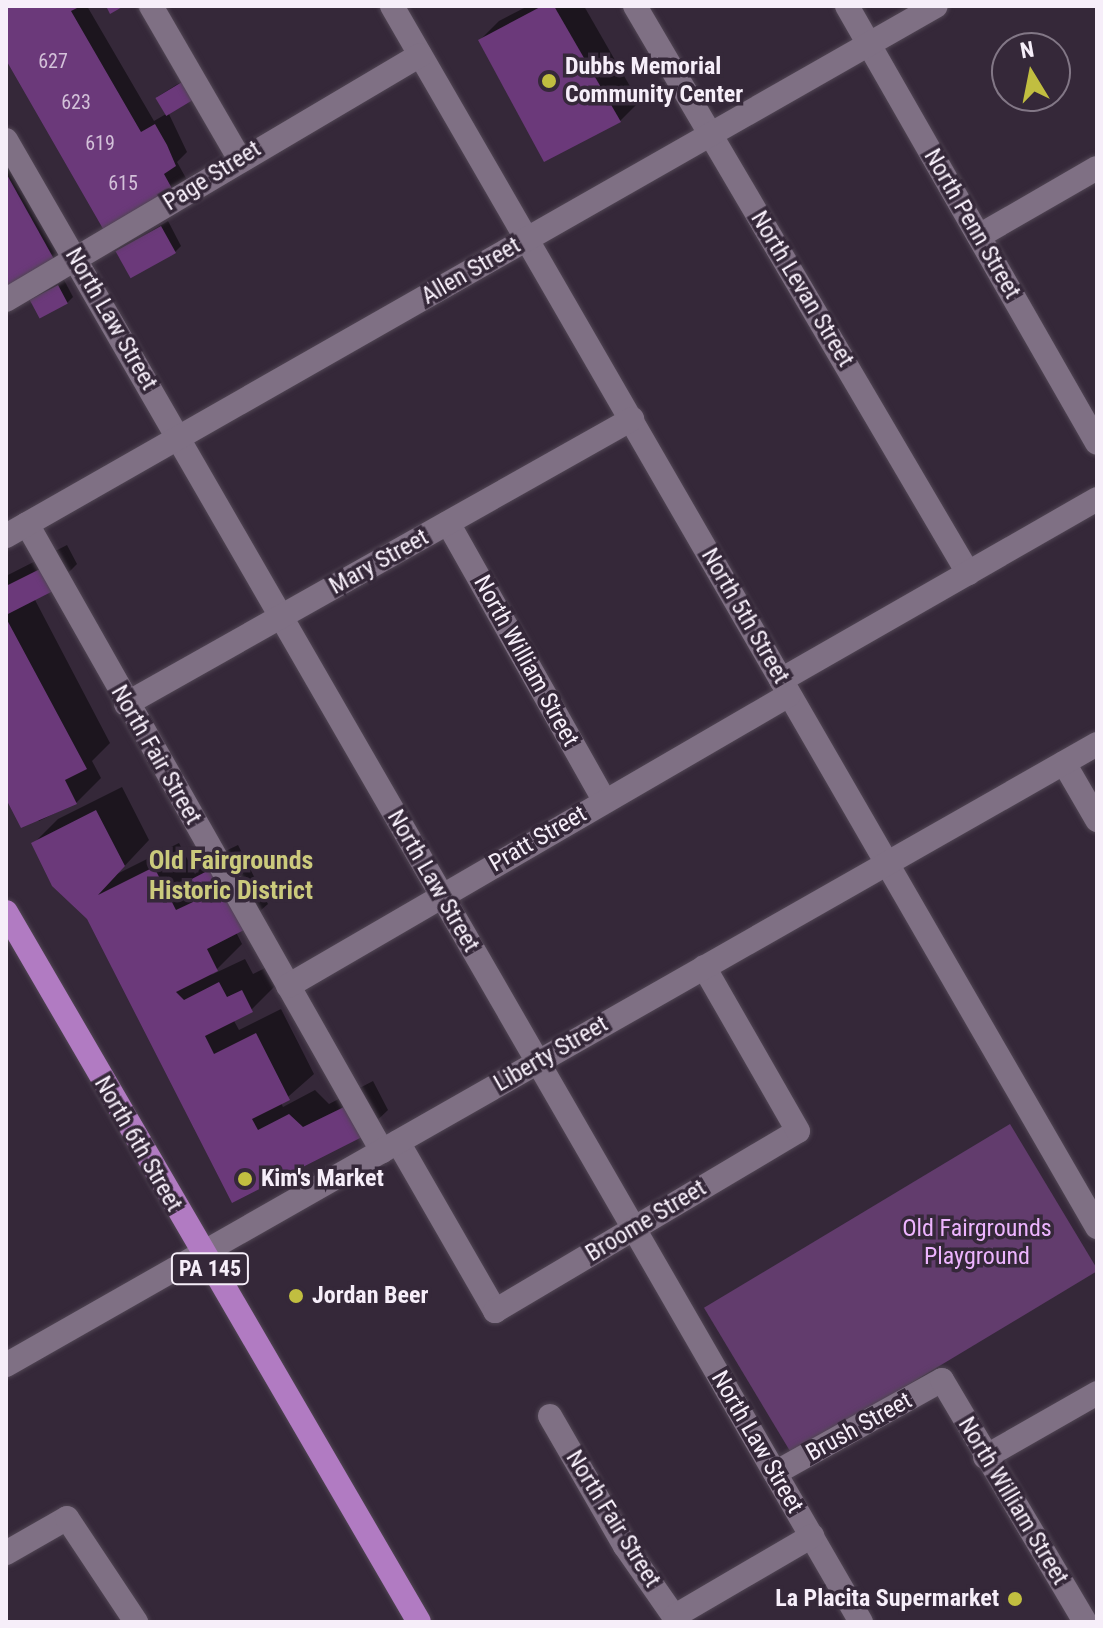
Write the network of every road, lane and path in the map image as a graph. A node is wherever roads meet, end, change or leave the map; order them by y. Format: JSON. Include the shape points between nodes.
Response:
{"nodes":[{"id":1,"x":151,"y":6,"type":"edge"},
{"id":2,"x":392,"y":6,"type":"edge"},
{"id":3,"x":635,"y":6,"type":"edge"},
{"id":4,"x":847,"y":6,"type":"edge"},
{"id":5,"x":936,"y":6,"type":"edge"},
{"id":6,"x":869,"y":44,"type":"junction"},
{"id":7,"x":420,"y":55,"type":"junction"},
{"id":8,"x":709,"y":135,"type":"junction"},
{"id":9,"x":6,"y":140,"type":"edge"},
{"id":10,"x":239,"y":158,"type":"junction"},
{"id":11,"x":1097,"y":168,"type":"edge"},
{"id":12,"x":979,"y":236,"type":"junction"},
{"id":13,"x":527,"y":239,"type":"junction"},
{"id":14,"x":75,"y":260,"type":"junction"},
{"id":15,"x":6,"y":300,"type":"edge"},
{"id":16,"x":632,"y":419,"type":"junction"},
{"id":17,"x":180,"y":437,"type":"junction"},
{"id":18,"x":1097,"y":443,"type":"edge"},
{"id":19,"x":1097,"y":499,"type":"edge"},
{"id":20,"x":448,"y":523,"type":"junction"},
{"id":21,"x":12,"y":529,"type":"edge"},
{"id":22,"x":968,"y":573,"type":"junction"},
{"id":23,"x":283,"y":616,"type":"junction"},
{"id":24,"x":785,"y":688,"type":"junction"},
{"id":25,"x":126,"y":704,"type":"junction"},
{"id":26,"x":1097,"y":744,"type":"edge"},
{"id":27,"x":1064,"y":763,"type":"junction"},
{"id":28,"x":604,"y":800,"type":"junction"},
{"id":29,"x":1097,"y":820,"type":"edge"},
{"id":30,"x":889,"y":862,"type":"junction"},
{"id":31,"x":441,"y":896,"type":"junction"},
{"id":32,"x":6,"y":912,"type":"edge"},
{"id":33,"x":704,"y":967,"type":"junction"},
{"id":34,"x":288,"y":986,"type":"junction"},
{"id":35,"x":536,"y":1063,"type":"junction"},
{"id":36,"x":390,"y":1146,"type":"junction"},
{"id":37,"x":1097,"y":1227,"type":"edge"},
{"id":38,"x":633,"y":1229,"type":"junction"},
{"id":39,"x":201,"y":1253,"type":"junction"},
{"id":40,"x":495,"y":1311,"type":"joint"},
{"id":41,"x":6,"y":1365,"type":"edge"},
{"id":42,"x":942,"y":1380,"type":"joint"},
{"id":43,"x":1097,"y":1393,"type":"edge"},
{"id":44,"x":550,"y":1416,"type":"dead end"},
{"id":45,"x":985,"y":1457,"type":"junction"},
{"id":46,"x":775,"y":1473,"type":"junction"},
{"id":47,"x":812,"y":1536,"type":"junction"},
{"id":48,"x":6,"y":1553,"type":"edge"},
{"id":49,"x":676,"y":1619,"type":"edge"},
{"id":50,"x":1086,"y":1619,"type":"edge"},
{"id":51,"x":136,"y":1622,"type":"edge"},
{"id":52,"x":419,"y":1622,"type":"edge"},
{"id":53,"x":861,"y":1622,"type":"edge"}],
"edges":[{"from":1,"to":10,"type":"street"},
{"from":2,"to":7,"type":"street","name":"North 5th Street"},
{"from":3,"to":8,"type":"street","name":"North Levan Street"},
{"from":4,"to":6,"type":"street","name":"North Penn Street"},
{"from":5,"to":6,"type":"street","name":"Allen Street"},
{"from":6,"to":8,"type":"street","name":"Allen Street"},
{"from":6,"to":12,"type":"street","name":"North Penn Street"},
{"from":7,"to":10,"type":"street","name":"Page Street"},
{"from":7,"to":13,"type":"street","name":"North 5th Street"},
{"from":8,"to":13,"type":"street","name":"Allen Street"},
{"from":8,"to":22,"type":"street","name":"North Levan Street"},
{"from":9,"to":14,"type":"street","name":"North Law Street"},
{"from":10,"to":14,"type":"street","name":"Page Street"},
{"from":11,"to":12,"type":"street"},
{"from":12,"to":18,"type":"street","name":"North Penn Street"},
{"from":13,"to":16,"type":"street","name":"North 5th Street"},
{"from":13,"to":17,"type":"street","name":"Allen Street"},
{"from":14,"to":15,"type":"street","name":"Page Street"},
{"from":14,"to":17,"type":"street","name":"North Law Street"},
{"from":16,"to":20,"type":"street","name":"Mary Street"},
{"from":16,"to":24,"type":"street","name":"North 5th Street"},
{"from":17,"to":21,"type":"street","name":"Allen Street"},
{"from":17,"to":23,"type":"street","name":"North Law Street"},
{"from":19,"to":22,"type":"street","name":"Pratt Street"},
{"from":20,"to":23,"type":"street","name":"Mary Street"},
{"from":20,"to":28,"type":"street","name":"North William Street"},
{"from":21,"to":25,"type":"street","name":"North Fair Street"},
{"from":22,"to":24,"type":"street","name":"Pratt Street"},
{"from":23,"to":25,"type":"street","name":"Mary Street"},
{"from":23,"to":31,"type":"street","name":"North Law Street"},
{"from":24,"to":28,"type":"street","name":"Pratt Street"},
{"from":24,"to":30,"type":"street","name":"North 5th Street"},
{"from":25,"to":34,"type":"street","name":"North Fair Street"},
{"from":26,"to":27,"type":"street","name":"Liberty Street"},
{"from":27,"to":29,"type":"street"},
{"from":27,"to":30,"type":"street","name":"Liberty Street"},
{"from":28,"to":31,"type":"street","name":"Pratt Street"},
{"from":30,"to":33,"type":"street","name":"Liberty Street"},
{"from":30,"to":37,"type":"street","name":"North 5th Street"},
{"from":31,"to":34,"type":"street","name":"Pratt Street"},
{"from":31,"to":35,"type":"street","name":"North Law Street"},
{"from":32,"to":39,"type":"main road","name":"North 6th Street","number":"PA 145"},
{"from":33,"to":35,"type":"street","name":"Liberty Street"},
{"from":33,"to":38,"type":"street","name":"Broome Street","via":[[798,1131]]},
{"from":34,"to":36,"type":"street","name":"North Fair Street"},
{"from":35,"to":36,"type":"street","name":"Liberty Street"},
{"from":35,"to":38,"type":"street","name":"North Law Street"},
{"from":36,"to":39,"type":"street","name":"Liberty Street"},
{"from":36,"to":40,"type":"street","name":"North Fair Street"},
{"from":38,"to":40,"type":"street","name":"Broome Street"},
{"from":38,"to":46,"type":"street","name":"North Law Street"},
{"from":39,"to":41,"type":"street","name":"Liberty Street"},
{"from":39,"to":52,"type":"main road","name":"North 6th Street","number":"PA 145"},
{"from":42,"to":45,"type":"street","name":"North William Street"},
{"from":42,"to":46,"type":"street","name":"Brush Street"},
{"from":43,"to":45,"type":"street"},
{"from":44,"to":49,"type":"street","name":"North Fair Street","via":[[625,1546]]},
{"from":45,"to":50,"type":"street","name":"North William Street"},
{"from":46,"to":47,"type":"street","name":"North Law Street"},
{"from":47,"to":49,"type":"street"},
{"from":47,"to":53,"type":"street","name":"North Law Street"},
{"from":48,"to":51,"type":"street","via":[[67,1518]]}]}
